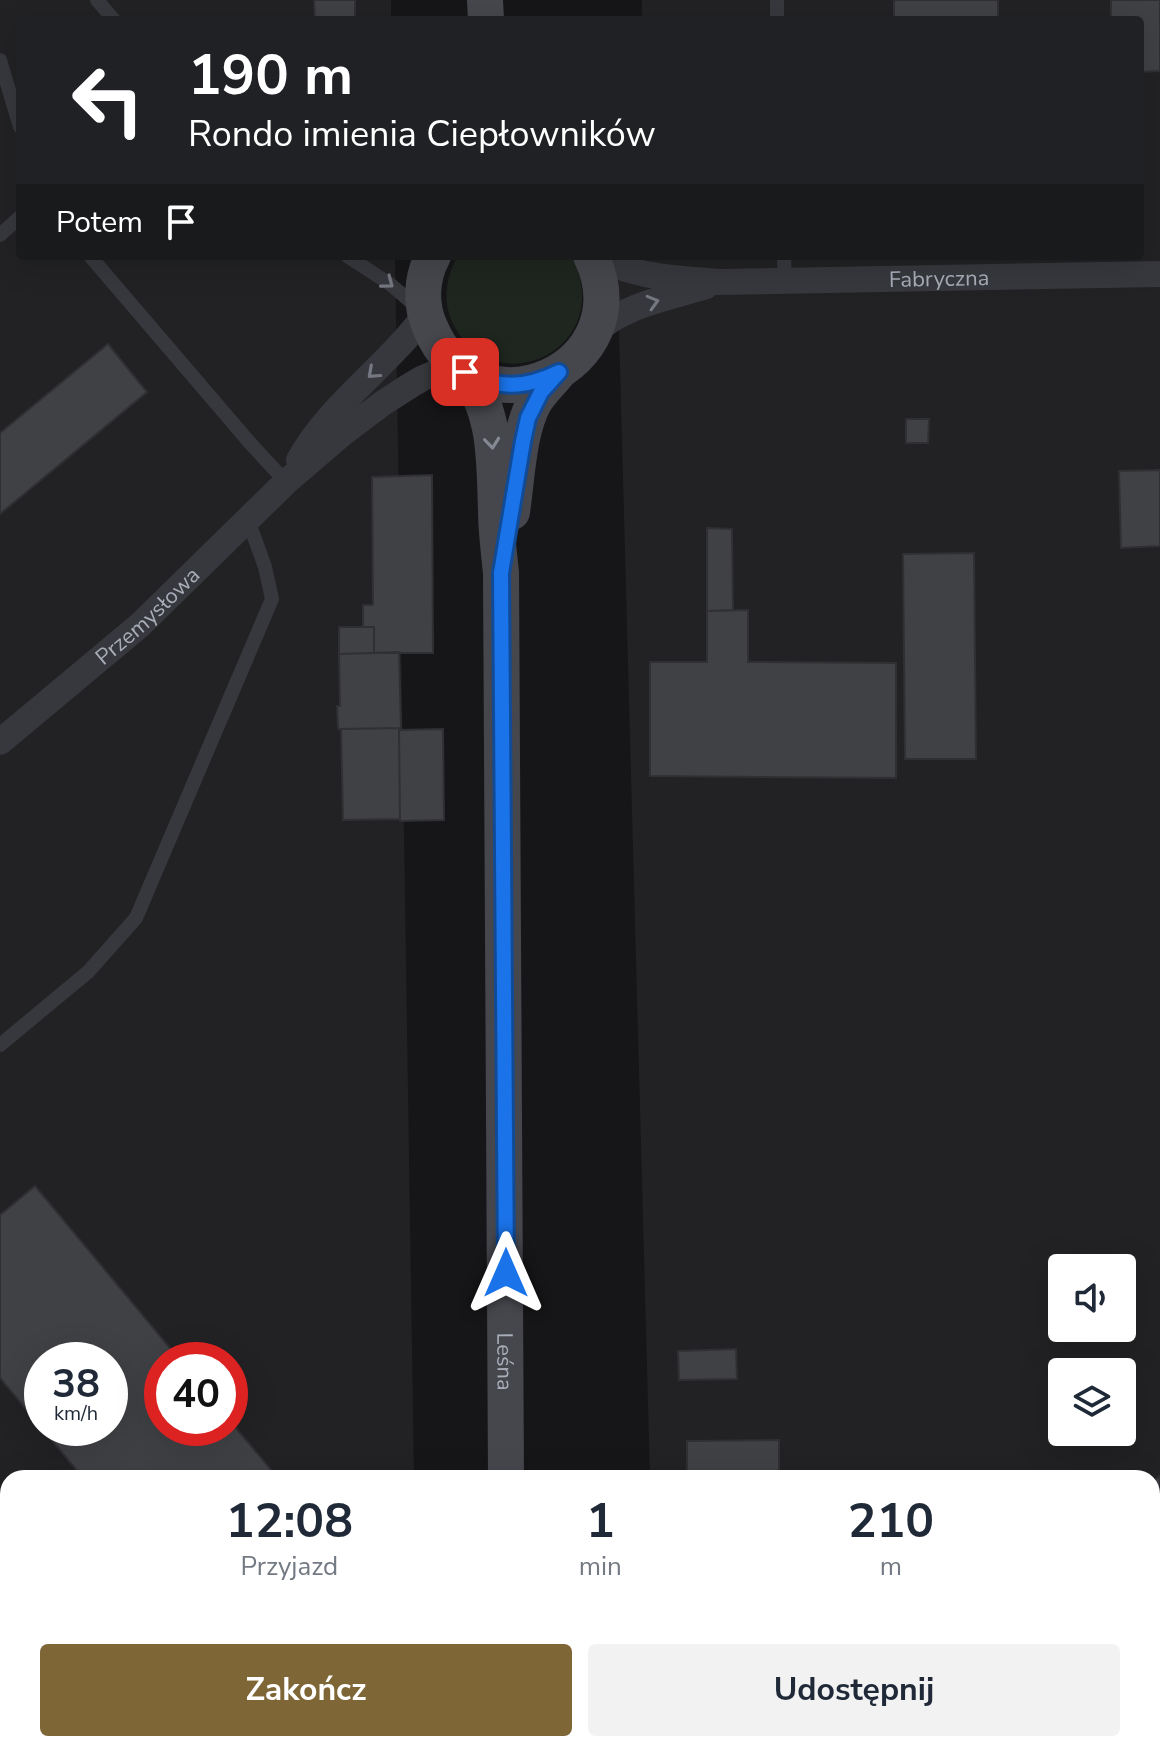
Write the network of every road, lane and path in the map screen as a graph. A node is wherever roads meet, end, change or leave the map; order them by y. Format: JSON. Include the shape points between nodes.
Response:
{"nodes":[{"id":1,"x":97,"y":0,"type":"edge"},
{"id":2,"x":111,"y":16,"type":"edge"},
{"id":3,"x":0,"y":60,"type":"edge"},
{"id":4,"x":16,"y":114,"type":"edge"},
{"id":5,"x":16,"y":221,"type":"edge"},
{"id":6,"x":0,"y":235,"type":"edge"},
{"id":7,"x":93,"y":260,"type":"edge"},
{"id":8,"x":353,"y":260,"type":"edge"},
{"id":9,"x":431,"y":260,"type":"edge"},
{"id":10,"x":593,"y":260,"type":"edge"},
{"id":11,"x":604,"y":260,"type":"edge"},
{"id":12,"x":785,"y":268,"type":"edge"},
{"id":13,"x":1160,"y":274,"type":"edge"},
{"id":14,"x":719,"y":282,"type":"junction"},
{"id":15,"x":425,"y":315,"type":"junction"},
{"id":16,"x":593,"y":334,"type":"junction"},
{"id":17,"x":460,"y":369,"type":"junction"},
{"id":18,"x":559,"y":372,"type":"junction"},
{"id":19,"x":286,"y":482,"type":"junction"},
{"id":20,"x":248,"y":520,"type":"junction"},
{"id":21,"x":501,"y":573,"type":"junction"},
{"id":22,"x":0,"y":742,"type":"edge"},
{"id":23,"x":0,"y":1045,"type":"edge"},
{"id":24,"x":506,"y":1470,"type":"edge"}],
"edges":[{"from":1,"to":2,"type":"lane"},
{"from":3,"to":4,"type":"lane"},
{"from":5,"to":6,"type":"lane"},
{"from":7,"to":19,"type":"lane"},
{"from":8,"to":15,"type":"lane","one_way":true},
{"from":9,"to":15,"type":"street","via":[[423,289]]},
{"from":10,"to":16,"type":"street","via":[[601,290]]},
{"from":11,"to":14,"type":"street","name":"Fabryczna","via":[[658,276]]},
{"from":12,"to":13,"type":"street","name":"Fabryczna"},
{"from":12,"to":14,"type":"street","name":"Fabryczna"},
{"from":16,"to":14,"type":"street","name":"Fabryczna","one_way":true,"via":[[637,307]]},
{"from":15,"to":17,"type":"street","name":"Leśna","via":[[436,343]]},
{"from":15,"to":19,"type":"street","name":"Przemysłowa","one_way":true,"via":[[323,425]]},
{"from":16,"to":18,"type":"street","name":"Leśna"},
{"from":17,"to":18,"type":"street","via":[[483,381],[512,385]]},
{"from":17,"to":19,"type":"street","name":"Przemysłowa","via":[[423,378],[383,403]]},
{"from":17,"to":21,"type":"street","name":"Leśna","one_way":true,"via":[[485,406],[493,441]]},
{"from":18,"to":21,"type":"street","name":"Leśna","via":[[528,418]]},
{"from":19,"to":20,"type":"street","name":"Przemysłowa"},
{"from":20,"to":22,"type":"street","name":"Przemysłowa","via":[[140,625]]},
{"from":20,"to":23,"type":"lane","via":[[272,599],[136,918],[88,972]]},
{"from":21,"to":24,"type":"street","name":"Leśna"}]}
